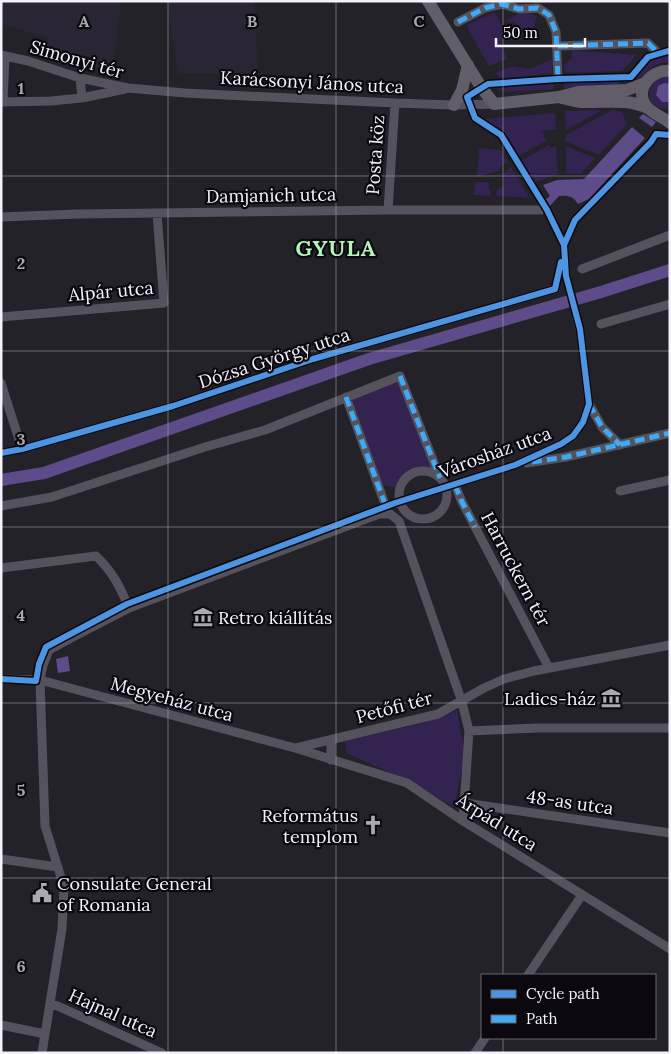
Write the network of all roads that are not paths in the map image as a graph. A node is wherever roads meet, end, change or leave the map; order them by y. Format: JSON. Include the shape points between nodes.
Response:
{"nodes":[{"id":1,"x":428,"y":1,"type":"edge"},
{"id":2,"x":516,"y":5,"type":"edge"},
{"id":3,"x":458,"y":22,"type":"dead end"},
{"id":4,"x":558,"y":46,"type":"junction"},
{"id":5,"x":658,"y":53,"type":"dead end"},
{"id":6,"x":3,"y":56,"type":"edge"},
{"id":7,"x":468,"y":65,"type":"junction"},
{"id":8,"x":670,"y":71,"type":"edge"},
{"id":9,"x":80,"y":78,"type":"junction"},
{"id":10,"x":558,"y":78,"type":"dead end"},
{"id":11,"x":645,"y":84,"type":"junction"},
{"id":12,"x":128,"y":88,"type":"junction"},
{"id":13,"x":559,"y":97,"type":"junction"},
{"id":14,"x":82,"y":98,"type":"junction"},
{"id":15,"x":2,"y":102,"type":"edge"},
{"id":16,"x":395,"y":103,"type":"junction"},
{"id":17,"x":494,"y":104,"type":"junction"},
{"id":18,"x":454,"y":105,"type":"junction"},
{"id":19,"x":648,"y":108,"type":"junction"},
{"id":20,"x":667,"y":118,"type":"edge"},
{"id":21,"x":388,"y":210,"type":"junction"},
{"id":22,"x":541,"y":210,"type":"dead end"},
{"id":23,"x":157,"y":214,"type":"junction"},
{"id":24,"x":1,"y":217,"type":"edge"},
{"id":25,"x":670,"y":235,"type":"edge"},
{"id":26,"x":564,"y":245,"type":"dead end"},
{"id":27,"x":582,"y":269,"type":"dead end"},
{"id":28,"x":566,"y":276,"type":"dead end"},
{"id":29,"x":555,"y":289,"type":"dead end"},
{"id":30,"x":670,"y":304,"type":"edge"},
{"id":31,"x":1,"y":317,"type":"edge"},
{"id":32,"x":577,"y":319,"type":"dead end"},
{"id":33,"x":601,"y":324,"type":"dead end"},
{"id":34,"x":1,"y":384,"type":"edge"},
{"id":35,"x":346,"y":397,"type":"junction"},
{"id":36,"x":589,"y":404,"type":"junction"},
{"id":37,"x":670,"y":433,"type":"edge"},
{"id":38,"x":620,"y":445,"type":"junction"},
{"id":39,"x":22,"y":450,"type":"junction"},
{"id":40,"x":1,"y":453,"type":"edge"},
{"id":41,"x":514,"y":465,"type":"junction"},
{"id":42,"x":440,"y":478,"type":"junction"},
{"id":43,"x":670,"y":480,"type":"edge"},
{"id":44,"x":451,"y":486,"type":"junction"},
{"id":45,"x":620,"y":491,"type":"dead end"},
{"id":46,"x":394,"y":504,"type":"junction"},
{"id":47,"x":1,"y":506,"type":"edge"},
{"id":48,"x":1,"y":568,"type":"edge"},
{"id":49,"x":129,"y":608,"type":"junction"},
{"id":50,"x":670,"y":645,"type":"edge"},
{"id":51,"x":549,"y":668,"type":"junction"},
{"id":52,"x":1,"y":679,"type":"edge"},
{"id":53,"x":40,"y":680,"type":"junction"},
{"id":54,"x":462,"y":702,"type":"junction"},
{"id":55,"x":670,"y":728,"type":"edge"},
{"id":56,"x":469,"y":731,"type":"junction"},
{"id":57,"x":332,"y":740,"type":"junction"},
{"id":58,"x":295,"y":748,"type":"junction"},
{"id":59,"x":331,"y":760,"type":"junction"},
{"id":60,"x":465,"y":803,"type":"junction"},
{"id":61,"x":463,"y":821,"type":"junction"},
{"id":62,"x":670,"y":833,"type":"edge"},
{"id":63,"x":1,"y":859,"type":"edge"},
{"id":64,"x":58,"y":867,"type":"junction"},
{"id":65,"x":582,"y":895,"type":"junction"},
{"id":66,"x":670,"y":949,"type":"edge"},
{"id":67,"x":529,"y":974,"type":"edge"},
{"id":68,"x":51,"y":1003,"type":"junction"},
{"id":69,"x":1,"y":1025,"type":"edge"},
{"id":70,"x":45,"y":1034,"type":"junction"},
{"id":71,"x":484,"y":1039,"type":"edge"},
{"id":72,"x":42,"y":1053,"type":"edge"},
{"id":73,"x":162,"y":1053,"type":"edge"},
{"id":74,"x":475,"y":1053,"type":"edge"}],
"edges":[{"from":1,"to":7,"type":"street"},
{"from":2,"to":3,"type":"street","via":[[485,8]]},
{"from":2,"to":4,"type":"street","via":[[538,8],[549,15]]},
{"from":4,"to":5,"type":"street","via":[[648,43]]},
{"from":4,"to":10,"type":"street"},
{"from":6,"to":9,"type":"street","name":"Simonyi tér"},
{"from":6,"to":15,"type":"street","name":"Simonyi tér"},
{"from":7,"to":17,"type":"street"},
{"from":7,"to":18,"type":"street","via":[[462,90]]},
{"from":8,"to":11,"type":"street","via":[[654,73]]},
{"from":9,"to":12,"type":"street","name":"Simonyi tér"},
{"from":9,"to":14,"type":"street"},
{"from":11,"to":13,"type":"street","via":[[627,90],[578,92]]},
{"from":11,"to":19,"type":"street","via":[[643,96]]},
{"from":12,"to":14,"type":"street","name":"Simonyi tér"},
{"from":12,"to":16,"type":"street","name":"Karácsonyi János utca"},
{"from":13,"to":17,"type":"street"},
{"from":13,"to":19,"type":"street","via":[[579,102],[635,102]]},
{"from":14,"to":15,"type":"street","name":"Simonyi tér"},
{"from":16,"to":18,"type":"street","name":"Karácsonyi János utca"},
{"from":16,"to":21,"type":"street","name":"Posta köz"},
{"from":17,"to":18,"type":"street","name":"Karácsonyi János utca"},
{"from":19,"to":20,"type":"street"},
{"from":21,"to":22,"type":"street","name":"Damjanich utca"},
{"from":21,"to":23,"type":"street","name":"Damjanich utca"},
{"from":23,"to":24,"type":"street","name":"Damjanich utca"},
{"from":23,"to":31,"type":"street","name":"Alpár utca","via":[[164,303]]},
{"from":25,"to":27,"type":"street"},
{"from":26,"to":28,"type":"street"},
{"from":29,"to":39,"type":"street","name":"Dózsa György utca","via":[[313,359],[173,406]]},
{"from":30,"to":33,"type":"street"},
{"from":32,"to":36,"type":"street","name":"Városház utca"},
{"from":34,"to":39,"type":"street"},
{"from":35,"to":42,"type":"street","name":"Harruckern tér","via":[[400,376]]},
{"from":35,"to":46,"type":"street"},
{"from":35,"to":47,"type":"street","via":[[265,430],[52,497]]},
{"from":36,"to":38,"type":"street","via":[[602,427]]},
{"from":36,"to":41,"type":"street","name":"Városház utca","via":[[584,422],[573,436]]},
{"from":37,"to":38,"type":"street"},
{"from":38,"to":41,"type":"street"},
{"from":39,"to":40,"type":"street","name":"Dózsa György utca"},
{"from":41,"to":44,"type":"street","name":"Városház utca"},
{"from":42,"to":44,"type":"street","name":"Harruckern tér"},
{"from":42,"to":46,"type":"street","via":[[428,472],[414,473],[403,483]]},
{"from":43,"to":45,"type":"street"},
{"from":44,"to":46,"type":"street","name":"Városház utca"},
{"from":44,"to":46,"type":"street","via":[[444,508],[431,518],[415,518]]},
{"from":44,"to":51,"type":"street","name":"Harruckern tér"},
{"from":48,"to":49,"type":"street","via":[[96,556],[121,587]]},
{"from":49,"to":53,"type":"street","via":[[50,650]]},
{"from":49,"to":54,"type":"street","via":[[379,514],[390,514],[399,521]]},
{"from":50,"to":51,"type":"street","name":"Petőfi tér"},
{"from":51,"to":54,"type":"street","name":"Petőfi tér","via":[[504,680]]},
{"from":52,"to":53,"type":"street","name":"Megyeház utca"},
{"from":53,"to":58,"type":"street","name":"Megyeház utca"},
{"from":53,"to":64,"type":"street","via":[[45,826]]},
{"from":54,"to":56,"type":"street"},
{"from":54,"to":57,"type":"street","name":"Petőfi tér","via":[[438,714]]},
{"from":55,"to":56,"type":"street"},
{"from":56,"to":60,"type":"street"},
{"from":57,"to":58,"type":"street","name":"Petőfi tér"},
{"from":57,"to":59,"type":"street"},
{"from":58,"to":59,"type":"street","name":"Árpád utca"},
{"from":59,"to":61,"type":"street","name":"Árpád utca","via":[[407,783]]},
{"from":60,"to":61,"type":"street"},
{"from":60,"to":62,"type":"street","name":"48-as utca"},
{"from":61,"to":65,"type":"street","name":"Árpád utca"},
{"from":63,"to":64,"type":"street"},
{"from":64,"to":68,"type":"street","via":[[64,887],[62,929]]},
{"from":65,"to":66,"type":"street","name":"Árpád utca"},
{"from":65,"to":67,"type":"street"},
{"from":68,"to":70,"type":"street"},
{"from":68,"to":73,"type":"street","name":"Hajnal utca"},
{"from":69,"to":70,"type":"street"},
{"from":70,"to":72,"type":"street"},
{"from":71,"to":74,"type":"street"}]}
